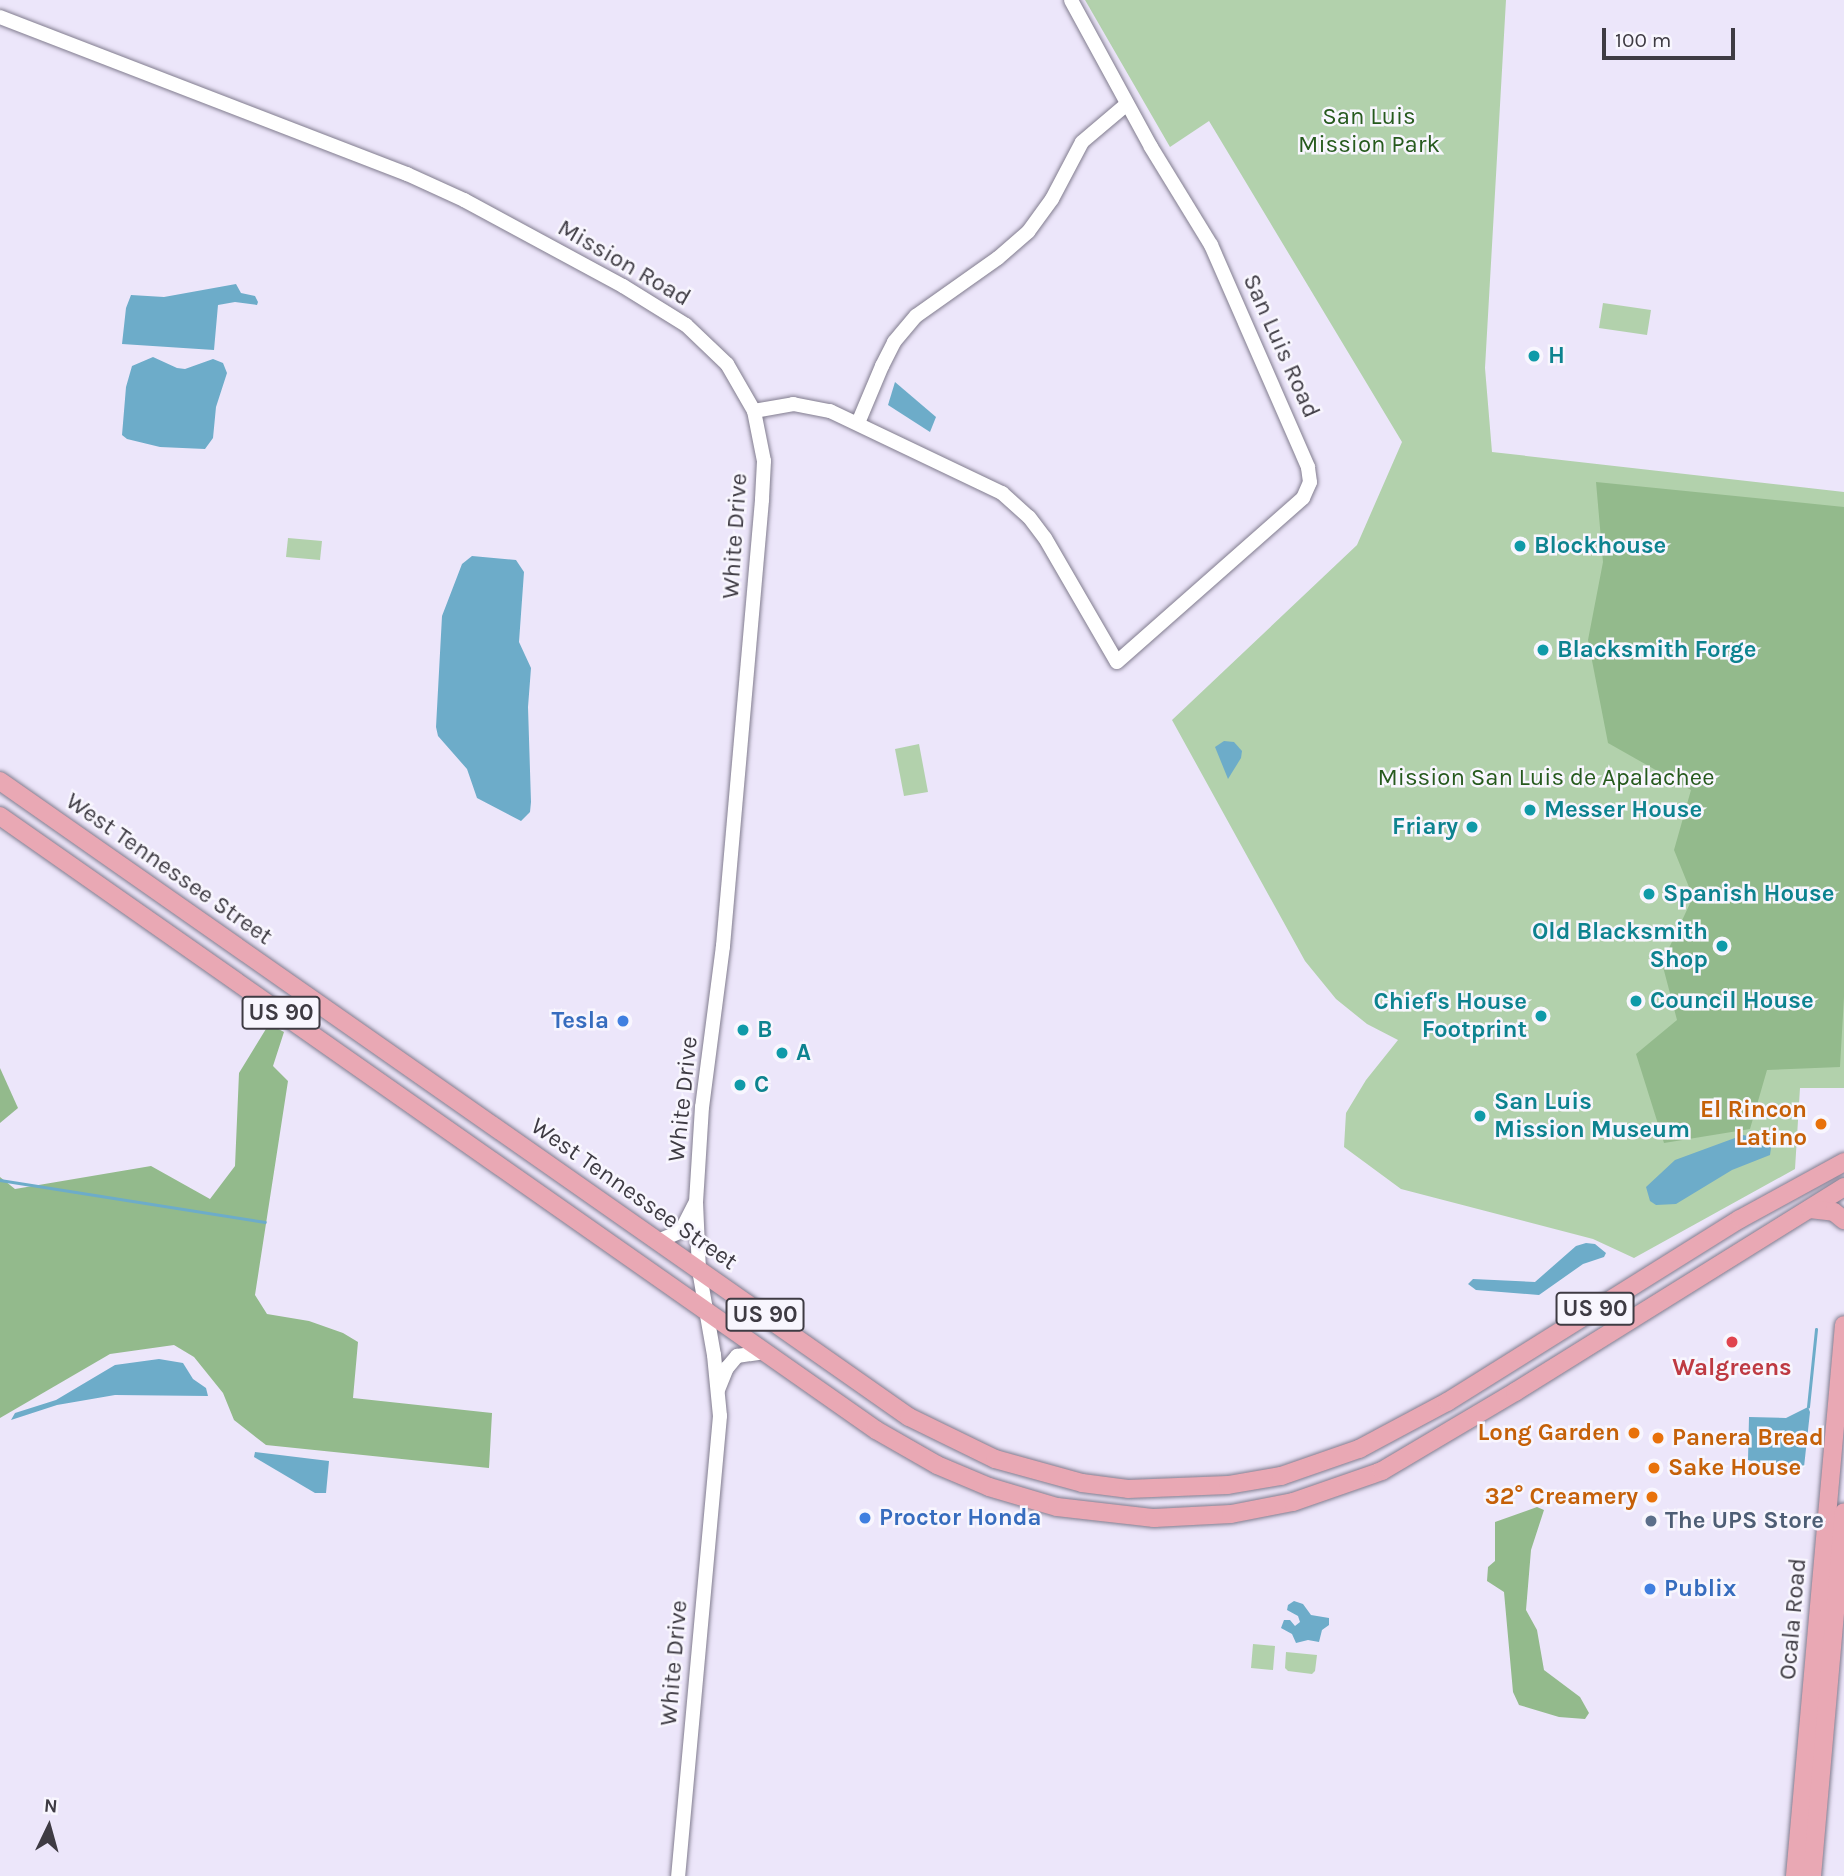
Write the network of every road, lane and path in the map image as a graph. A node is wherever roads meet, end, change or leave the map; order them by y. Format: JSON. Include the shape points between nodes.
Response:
{"nodes":[{"id":1,"x":1071,"y":0,"type":"edge"},
{"id":2,"x":0,"y":17,"type":"edge"},
{"id":3,"x":1127,"y":104,"type":"junction"},
{"id":4,"x":754,"y":411,"type":"junction"},
{"id":5,"x":858,"y":423,"type":"junction"},
{"id":6,"x":0,"y":781,"type":"edge"},
{"id":7,"x":0,"y":816,"type":"edge"},
{"id":8,"x":192,"y":914,"type":"junction"},
{"id":9,"x":173,"y":936,"type":"junction"},
{"id":10,"x":386,"y":1052,"type":"junction"},
{"id":11,"x":346,"y":1059,"type":"junction"},
{"id":12,"x":1844,"y":1162,"type":"edge"},
{"id":13,"x":1844,"y":1187,"type":"edge"},
{"id":14,"x":696,"y":1202,"type":"junction"},
{"id":15,"x":1811,"y":1209,"type":"junction"},
{"id":16,"x":1844,"y":1220,"type":"edge"},
{"id":17,"x":658,"y":1241,"type":"junction"},
{"id":18,"x":1666,"y":1265,"type":"junction"},
{"id":19,"x":699,"y":1270,"type":"junction"},
{"id":20,"x":1683,"y":1289,"type":"junction"},
{"id":21,"x":705,"y":1310,"type":"junction"},
{"id":22,"x":1844,"y":1325,"type":"edge"},
{"id":23,"x":765,"y":1352,"type":"junction"},
{"id":24,"x":718,"y":1391,"type":"junction"},
{"id":25,"x":1447,"y":1402,"type":"junction"},
{"id":26,"x":915,"y":1420,"type":"junction"},
{"id":27,"x":1461,"y":1426,"type":"junction"},
{"id":28,"x":876,"y":1430,"type":"junction"},
{"id":29,"x":1370,"y":1445,"type":"junction"},
{"id":30,"x":1354,"y":1482,"type":"junction"},
{"id":31,"x":1844,"y":1512,"type":"edge"},
{"id":32,"x":678,"y":1876,"type":"edge"},
{"id":33,"x":1795,"y":1876,"type":"edge"},
{"id":34,"x":1811,"y":1876,"type":"edge"}],
"edges":[{"from":1,"to":3,"type":"street","name":"San Luis Road"},
{"from":2,"to":4,"type":"street","name":"Mission Road","via":[[464,200],[686,325],[727,364]]},
{"from":3,"to":5,"type":"street","via":[[1082,142],[1052,199],[1028,232],[916,316],[888,354]]},
{"from":3,"to":5,"type":"street","name":"San Luis Road","via":[[1211,244],[1310,476],[1303,498],[1117,662],[1045,538],[1016,504],[975,479]]},
{"from":4,"to":5,"type":"street","via":[[807,405]]},
{"from":4,"to":14,"type":"street","name":"White Drive","via":[[764,461],[762,500]]},
{"from":6,"to":8,"type":"main road","name":"West Tennessee Street","number":"US 90"},
{"from":7,"to":9,"type":"main road","number":"US 90"},
{"from":8,"to":9,"type":"main road"},
{"from":8,"to":10,"type":"main road","name":"West Tennessee Street","number":"US 90"},
{"from":9,"to":11,"type":"main road","number":"US 90"},
{"from":10,"to":11,"type":"main road","via":[[360,1051]]},
{"from":10,"to":17,"type":"main road","name":"West Tennessee Street","number":"US 90"},
{"from":11,"to":21,"type":"main road","number":"US 90"},
{"from":12,"to":18,"type":"main road","name":"West Tennessee Street","number":"US 90"},
{"from":13,"to":15,"type":"main road","number":"US 90"},
{"from":14,"to":17,"type":"street","via":[[681,1231]]},
{"from":14,"to":19,"type":"street","name":"White Drive"},
{"from":15,"to":16,"type":"main road","via":[[1834,1212]]},
{"from":15,"to":20,"type":"main road","number":"US 90"},
{"from":17,"to":19,"type":"main road","name":"West Tennessee Street","number":"US 90"},
{"from":18,"to":20,"type":"main road"},
{"from":18,"to":25,"type":"main road","name":"West Tennessee Street","number":"US 90"},
{"from":19,"to":21,"type":"street","name":"White Drive"},
{"from":19,"to":26,"type":"main road","name":"West Tennessee Street","number":"US 90"},
{"from":20,"to":27,"type":"main road","number":"US 90"},
{"from":21,"to":23,"type":"main road","number":"US 90"},
{"from":21,"to":24,"type":"street","name":"White Drive"},
{"from":22,"to":33,"type":"main road","name":"Ocala Road"},
{"from":23,"to":24,"type":"street","via":[[737,1356]]},
{"from":23,"to":28,"type":"main road","number":"US 90"},
{"from":24,"to":32,"type":"street","name":"White Drive","via":[[718,1450]]},
{"from":25,"to":27,"type":"main road"},
{"from":25,"to":29,"type":"main road","name":"West Tennessee Street","number":"US 90"},
{"from":26,"to":28,"type":"main road","via":[[891,1420]]},
{"from":26,"to":29,"type":"main road","name":"West Tennessee Street","number":"US 90","via":[[951,1440],[1030,1471],[1128,1489],[1183,1489],[1281,1476]]},
{"from":27,"to":30,"type":"main road","number":"US 90"},
{"from":28,"to":30,"type":"main road","number":"US 90","via":[[937,1465],[989,1487],[1058,1507],[1110,1515],[1189,1518],[1254,1511]]},
{"from":29,"to":30,"type":"main road","via":[[1353,1468]]},
{"from":31,"to":34,"type":"main road","name":"Ocala Road"}]}
